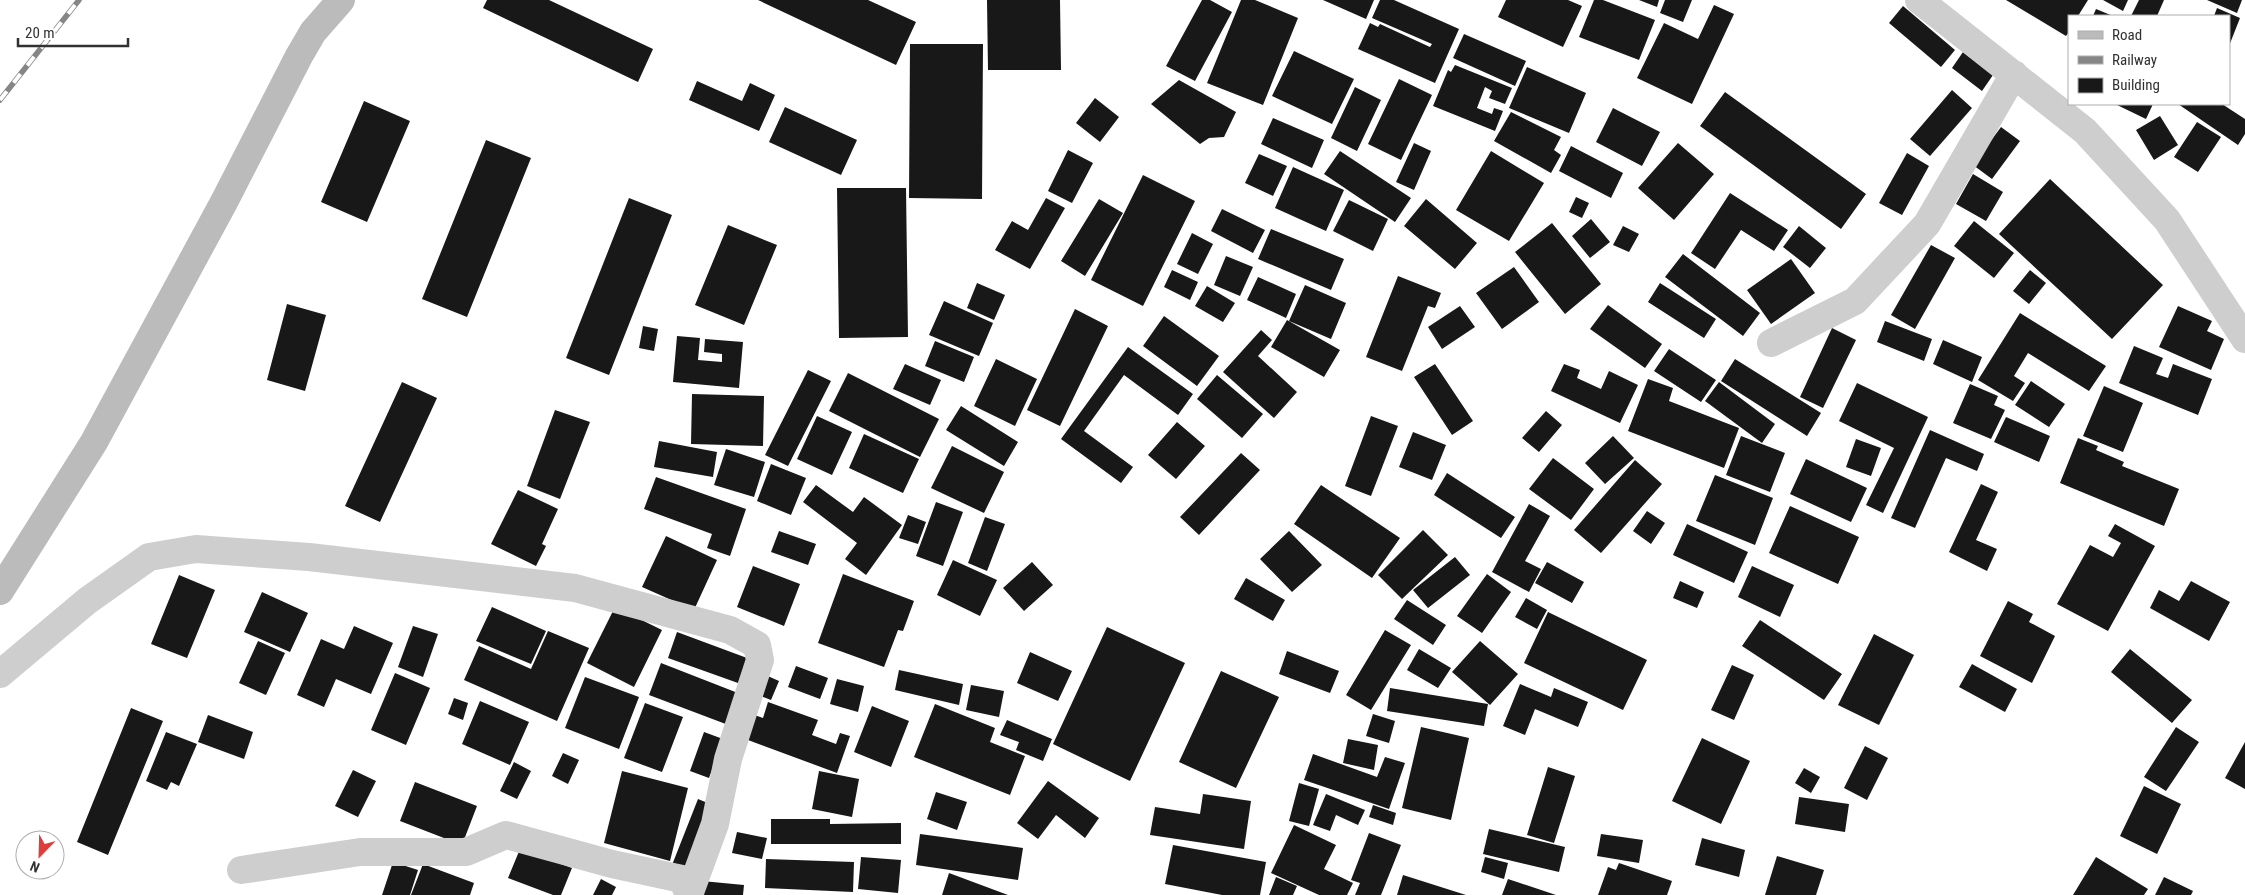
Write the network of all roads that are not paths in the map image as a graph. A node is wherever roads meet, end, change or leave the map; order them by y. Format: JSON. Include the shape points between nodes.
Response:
{"nodes":[{"id":1,"x":341,"y":0,"type":"edge"},
{"id":2,"x":1919,"y":0,"type":"edge"},
{"id":3,"x":2014,"y":74,"type":"junction"},
{"id":4,"x":2245,"y":339,"type":"edge"},
{"id":5,"x":1771,"y":343,"type":"dead end"},
{"id":6,"x":0,"y":592,"type":"edge"},
{"id":7,"x":0,"y":674,"type":"edge"},
{"id":8,"x":240,"y":870,"type":"dead end"},
{"id":9,"x":689,"y":895,"type":"edge"}],
"edges":[{"from":1,"to":6,"type":"street","via":[[313,32],[299,56],[94,442]]},
{"from":2,"to":3,"type":"street"},
{"from":3,"to":4,"type":"street","via":[[2085,131],[2167,220]]},
{"from":3,"to":5,"type":"street","via":[[1927,224],[1855,301]]},
{"from":7,"to":9,"type":"street","via":[[87,601],[149,557],[196,549],[309,557],[575,588],[730,630],[758,645],[760,660],[728,759],[714,824]]},
{"from":8,"to":9,"type":"street","via":[[360,852],[466,852],[506,835],[682,879]]}]}
